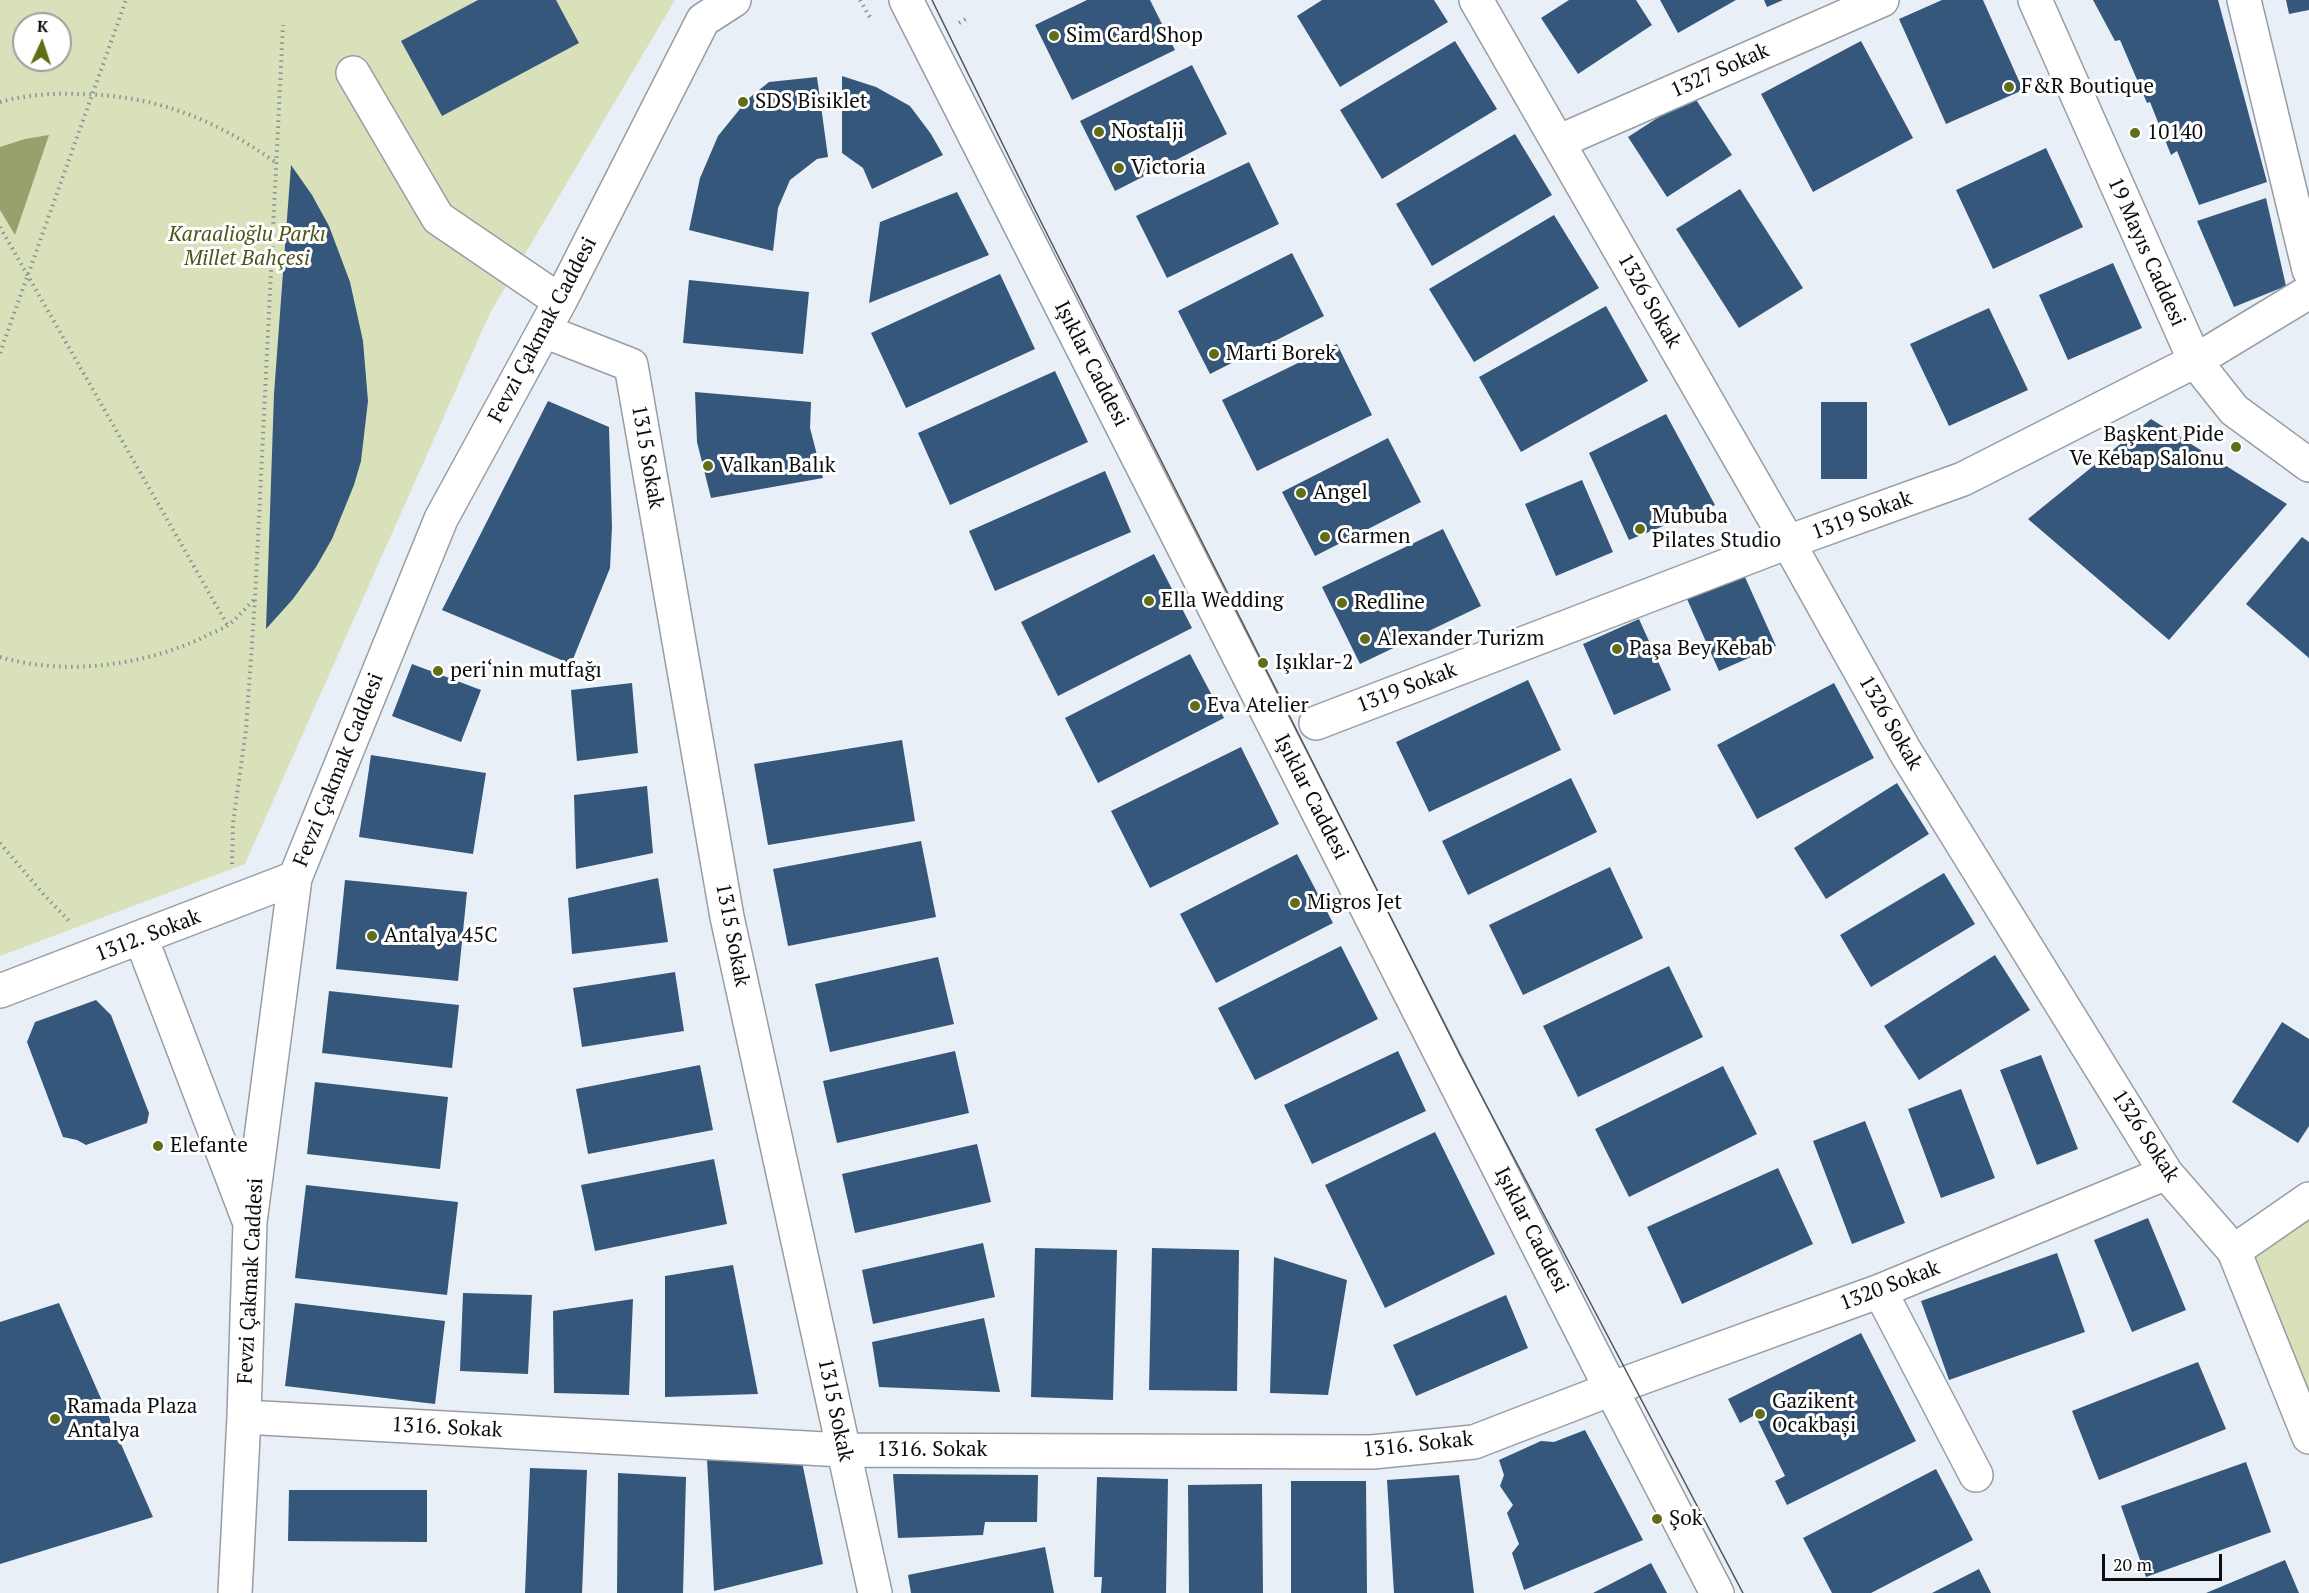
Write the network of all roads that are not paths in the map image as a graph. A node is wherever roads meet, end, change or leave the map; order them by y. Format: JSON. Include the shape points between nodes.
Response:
{"nodes":[{"id":1,"x":734,"y":0,"type":"edge"},
{"id":2,"x":906,"y":0,"type":"edge"},
{"id":3,"x":1476,"y":0,"type":"edge"},
{"id":4,"x":1882,"y":0,"type":"edge"},
{"id":5,"x":2035,"y":0,"type":"edge"},
{"id":6,"x":2244,"y":0,"type":"edge"},
{"id":7,"x":708,"y":10,"type":"edge"},
{"id":8,"x":353,"y":73,"type":"dead end"},
{"id":9,"x":1558,"y":142,"type":"junction"},
{"id":10,"x":2309,"y":270,"type":"edge"},
{"id":11,"x":2309,"y":292,"type":"edge"},
{"id":12,"x":560,"y":300,"type":"junction"},
{"id":13,"x":544,"y":331,"type":"junction"},
{"id":14,"x":2195,"y":361,"type":"junction"},
{"id":15,"x":2309,"y":465,"type":"edge"},
{"id":16,"x":1788,"y":542,"type":"junction"},
{"id":17,"x":1316,"y":723,"type":"dead end"},
{"id":18,"x":295,"y":878,"type":"junction"},
{"id":19,"x":141,"y":938,"type":"junction"},
{"id":20,"x":0,"y":991,"type":"edge"},
{"id":21,"x":2166,"y":1173,"type":"junction"},
{"id":22,"x":2309,"y":1199,"type":"edge"},
{"id":23,"x":250,"y":1222,"type":"junction"},
{"id":24,"x":2235,"y":1251,"type":"junction"},
{"id":25,"x":1880,"y":1291,"type":"junction"},
{"id":26,"x":1611,"y":1389,"type":"junction"},
{"id":27,"x":244,"y":1417,"type":"junction"},
{"id":28,"x":2309,"y":1437,"type":"edge"},
{"id":29,"x":843,"y":1450,"type":"junction"},
{"id":30,"x":1976,"y":1475,"type":"dead end"},
{"id":31,"x":235,"y":1593,"type":"edge"},
{"id":32,"x":875,"y":1593,"type":"edge"},
{"id":33,"x":1717,"y":1593,"type":"edge"}],
"edges":[{"from":1,"to":7,"type":"street","name":"Fevzi Çakmak Caddesi"},
{"from":2,"to":26,"type":"street","name":"Işıklar Caddesi"},
{"from":3,"to":9,"type":"street","name":"1326 Sokak"},
{"from":4,"to":9,"type":"street","name":"1327 Sokak"},
{"from":5,"to":14,"type":"street","name":"19 Mayıs Caddesi"},
{"from":6,"to":10,"type":"street"},
{"from":7,"to":12,"type":"street","name":"Fevzi Çakmak Caddesi"},
{"from":8,"to":12,"type":"street","via":[[438,218]]},
{"from":9,"to":16,"type":"street","name":"1326 Sokak"},
{"from":11,"to":14,"type":"street","name":"1319 Sokak"},
{"from":12,"to":13,"type":"street","name":"Fevzi Çakmak Caddesi"},
{"from":13,"to":18,"type":"street","name":"Fevzi Çakmak Caddesi","via":[[441,519]]},
{"from":13,"to":29,"type":"street","name":"1315 Sokak","via":[[631,365],[727,917]]},
{"from":14,"to":15,"type":"street","name":"19 Mayıs Caddesi","via":[[2234,410]]},
{"from":14,"to":16,"type":"street","name":"1319 Sokak","via":[[1963,479]]},
{"from":16,"to":17,"type":"street","name":"1319 Sokak"},
{"from":16,"to":21,"type":"street","name":"1326 Sokak","via":[[1905,751]]},
{"from":18,"to":19,"type":"street","name":"1312. Sokak"},
{"from":18,"to":23,"type":"street","name":"Fevzi Çakmak Caddesi"},
{"from":19,"to":20,"type":"street","name":"1312. Sokak"},
{"from":19,"to":23,"type":"street"},
{"from":21,"to":24,"type":"street","name":"1326 Sokak"},
{"from":21,"to":25,"type":"street","name":"1320 Sokak"},
{"from":22,"to":24,"type":"street"},
{"from":23,"to":27,"type":"street","name":"Fevzi Çakmak Caddesi"},
{"from":24,"to":28,"type":"street","name":"1326 Sokak"},
{"from":25,"to":26,"type":"street","name":"1320 Sokak"},
{"from":25,"to":30,"type":"street"},
{"from":26,"to":29,"type":"street","name":"1316. Sokak","via":[[1474,1442],[1372,1452]]},
{"from":26,"to":33,"type":"street","name":"Işıklar Caddesi"},
{"from":27,"to":29,"type":"street","name":"1316. Sokak"},
{"from":27,"to":31,"type":"street","name":"Fevzi Çakmak Caddesi"},
{"from":29,"to":32,"type":"street","name":"1315 Sokak"}]}
